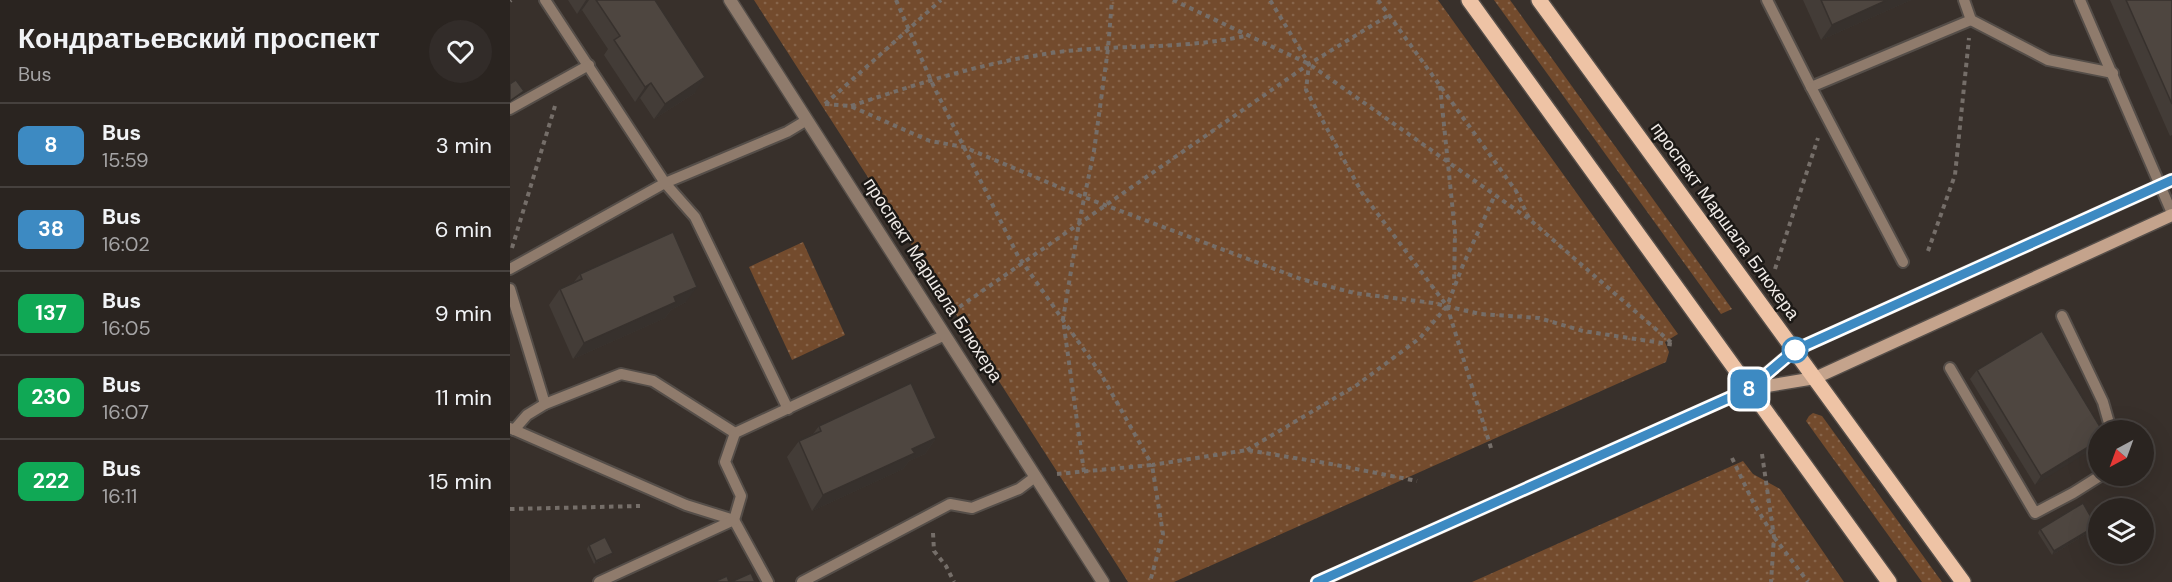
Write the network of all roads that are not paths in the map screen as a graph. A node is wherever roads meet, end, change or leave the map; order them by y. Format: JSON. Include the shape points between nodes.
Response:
{"nodes":[{"id":1,"x":546,"y":0,"type":"edge"},
{"id":2,"x":730,"y":0,"type":"edge"},
{"id":3,"x":1468,"y":0,"type":"edge"},
{"id":4,"x":1539,"y":0,"type":"edge"},
{"id":5,"x":1767,"y":0,"type":"edge"},
{"id":6,"x":1964,"y":0,"type":"edge"},
{"id":7,"x":2080,"y":0,"type":"edge"},
{"id":8,"x":1971,"y":20,"type":"junction"},
{"id":9,"x":589,"y":65,"type":"junction"},
{"id":10,"x":2113,"y":74,"type":"junction"},
{"id":11,"x":1811,"y":87,"type":"junction"},
{"id":12,"x":510,"y":109,"type":"edge"},
{"id":13,"x":807,"y":120,"type":"junction"},
{"id":14,"x":665,"y":183,"type":"junction"},
{"id":15,"x":2166,"y":183,"type":"edge"},
{"id":16,"x":2172,"y":214,"type":"edge"},
{"id":17,"x":1903,"y":261,"type":"dead end"},
{"id":18,"x":510,"y":269,"type":"edge"},
{"id":19,"x":510,"y":290,"type":"edge"},
{"id":20,"x":2062,"y":316,"type":"dead end"},
{"id":21,"x":945,"y":335,"type":"junction"},
{"id":22,"x":1795,"y":350,"type":"junction"},
{"id":23,"x":1950,"y":368,"type":"dead end"},
{"id":24,"x":1815,"y":378,"type":"junction"},
{"id":25,"x":1749,"y":389,"type":"junction"},
{"id":26,"x":545,"y":404,"type":"junction"},
{"id":27,"x":788,"y":409,"type":"junction"},
{"id":28,"x":2108,"y":420,"type":"edge"},
{"id":29,"x":512,"y":429,"type":"edge"},
{"id":30,"x":735,"y":433,"type":"junction"},
{"id":31,"x":1035,"y":477,"type":"junction"},
{"id":32,"x":2088,"y":484,"type":"edge"},
{"id":33,"x":734,"y":520,"type":"junction"},
{"id":34,"x":1322,"y":581,"type":"edge"},
{"id":35,"x":599,"y":582,"type":"edge"},
{"id":36,"x":768,"y":582,"type":"edge"},
{"id":37,"x":802,"y":582,"type":"edge"},
{"id":38,"x":1102,"y":582,"type":"edge"},
{"id":39,"x":1889,"y":582,"type":"edge"},
{"id":40,"x":1964,"y":582,"type":"edge"}],
"edges":[{"from":1,"to":9,"type":"lane"},
{"from":2,"to":13,"type":"street","name":"проспект Маршала Блюхера"},
{"from":3,"to":25,"type":"main road"},
{"from":4,"to":22,"type":"main road","name":"проспект Маршала Блюхера"},
{"from":5,"to":11,"type":"lane"},
{"from":6,"to":8,"type":"lane"},
{"from":7,"to":10,"type":"lane"},
{"from":8,"to":10,"type":"lane","via":[[2048,60]]},
{"from":8,"to":11,"type":"lane"},
{"from":9,"to":12,"type":"lane"},
{"from":9,"to":14,"type":"lane"},
{"from":10,"to":15,"type":"lane"},
{"from":11,"to":17,"type":"lane"},
{"from":13,"to":14,"type":"lane"},
{"from":13,"to":21,"type":"street","name":"проспект Маршала Блюхера"},
{"from":14,"to":18,"type":"lane"},
{"from":14,"to":27,"type":"lane","via":[[694,217]]},
{"from":15,"to":16,"type":"lane"},
{"from":15,"to":22,"type":"main road"},
{"from":16,"to":24,"type":"main road"},
{"from":19,"to":26,"type":"lane"},
{"from":20,"to":28,"type":"lane"},
{"from":21,"to":27,"type":"lane"},
{"from":21,"to":31,"type":"street","name":"проспект Маршала Блюхера"},
{"from":22,"to":24,"type":"main road","name":"проспект Маршала Блюхера"},
{"from":22,"to":25,"type":"main road"},
{"from":23,"to":32,"type":"lane","via":[[2034,513]]},
{"from":24,"to":25,"type":"main road"},
{"from":24,"to":40,"type":"main road","name":"проспект Маршала Блюхера"},
{"from":25,"to":34,"type":"main road"},
{"from":25,"to":39,"type":"main road"},
{"from":26,"to":29,"type":"lane"},
{"from":26,"to":30,"type":"lane","via":[[621,374],[653,381]]},
{"from":27,"to":30,"type":"lane"},
{"from":29,"to":33,"type":"lane","via":[[686,505]]},
{"from":30,"to":33,"type":"lane","via":[[725,462],[741,496]]},
{"from":31,"to":37,"type":"lane","via":[[1019,489],[972,508],[950,504]]},
{"from":31,"to":38,"type":"street","name":"проспект Маршала Блюхера"},
{"from":33,"to":35,"type":"lane"},
{"from":33,"to":36,"type":"lane"}]}
